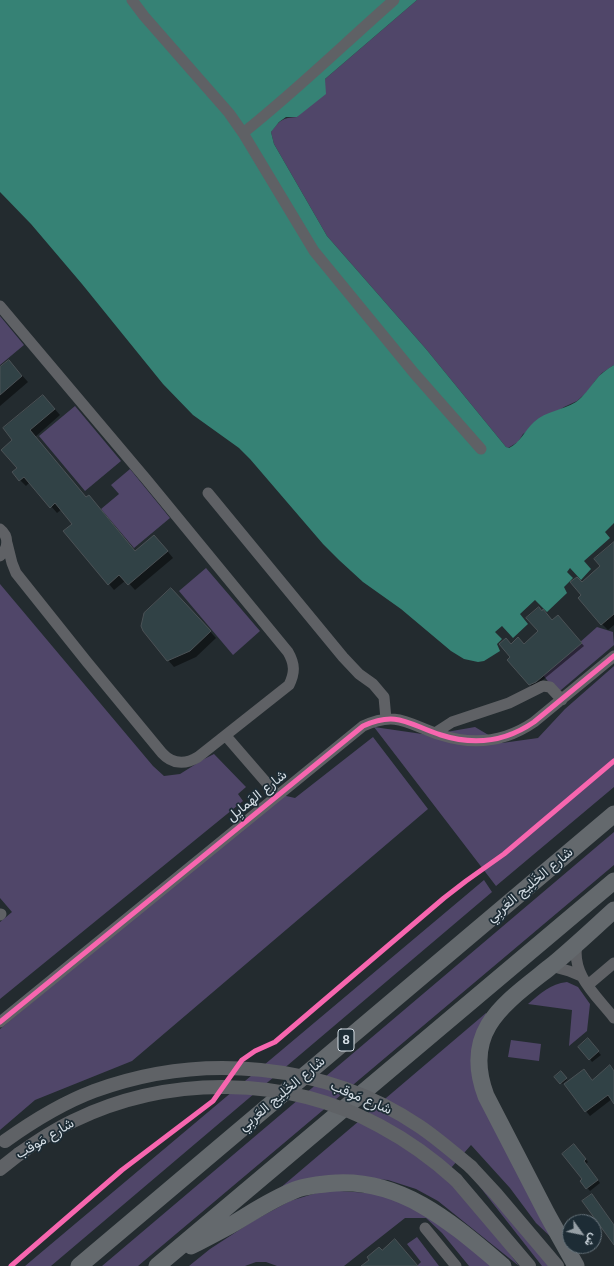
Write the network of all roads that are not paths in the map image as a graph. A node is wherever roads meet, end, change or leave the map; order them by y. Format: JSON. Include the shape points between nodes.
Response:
{"nodes":[{"id":1,"x":132,"y":0,"type":"edge"},
{"id":2,"x":394,"y":0,"type":"edge"},
{"id":3,"x":243,"y":133,"type":"junction"},
{"id":4,"x":0,"y":306,"type":"edge"},
{"id":5,"x":481,"y":449,"type":"dead end"},
{"id":6,"x":208,"y":493,"type":"dead end"},
{"id":7,"x":0,"y":529,"type":"edge"},
{"id":8,"x":7,"y":543,"type":"junction"},
{"id":9,"x":0,"y":556,"type":"edge"},
{"id":10,"x":0,"y":564,"type":"edge"},
{"id":11,"x":16,"y":573,"type":"junction"},
{"id":12,"x":614,"y":656,"type":"edge"},
{"id":13,"x":562,"y":700,"type":"junction"},
{"id":14,"x":386,"y":719,"type":"junction"},
{"id":15,"x":435,"y":733,"type":"junction"},
{"id":16,"x":226,"y":736,"type":"junction"},
{"id":17,"x":277,"y":795,"type":"junction"},
{"id":18,"x":614,"y":814,"type":"edge"},
{"id":19,"x":614,"y":881,"type":"edge"},
{"id":20,"x":614,"y":910,"type":"edge"},
{"id":21,"x":577,"y":944,"type":"junction"},
{"id":22,"x":614,"y":962,"type":"edge"},
{"id":23,"x":551,"y":966,"type":"junction"},
{"id":24,"x":581,"y":976,"type":"junction"},
{"id":25,"x":588,"y":985,"type":"junction"},
{"id":26,"x":614,"y":1018,"type":"edge"},
{"id":27,"x":0,"y":1022,"type":"edge"},
{"id":28,"x":2,"y":1142,"type":"edge"},
{"id":29,"x":0,"y":1169,"type":"edge"},
{"id":30,"x":425,"y":1228,"type":"dead end"},
{"id":31,"x":159,"y":1264,"type":"edge"},
{"id":32,"x":79,"y":1266,"type":"edge"},
{"id":33,"x":456,"y":1266,"type":"edge"},
{"id":34,"x":503,"y":1266,"type":"edge"},
{"id":35,"x":529,"y":1266,"type":"edge"},
{"id":36,"x":557,"y":1266,"type":"edge"},
{"id":37,"x":576,"y":1266,"type":"edge"}],
"edges":[{"from":1,"to":3,"type":"street","via":[[229,113]]},
{"from":2,"to":3,"type":"street"},
{"from":3,"to":5,"type":"street","via":[[314,251],[414,373]]},
{"from":4,"to":16,"type":"street","via":[[293,660],[293,677],[289,685]]},
{"from":6,"to":14,"type":"street","via":[[343,657],[380,691],[384,699]]},
{"from":7,"to":8,"type":"street","via":[[5,534]]},
{"from":8,"to":9,"type":"street"},
{"from":8,"to":11,"type":"street"},
{"from":10,"to":11,"type":"street"},
{"from":11,"to":16,"type":"street","via":[[166,757],[176,762],[188,762]]},
{"from":12,"to":13,"type":"street","name":"شارع الهَمايِل"},
{"from":13,"to":15,"type":"street","name":"شارع الهَمايِل","via":[[520,731],[494,740],[467,741]]},
{"from":13,"to":15,"type":"street","via":[[550,687],[543,686],[508,703],[452,722]]},
{"from":14,"to":15,"type":"street","name":"شارع الهَمايِل","via":[[400,719]]},
{"from":14,"to":17,"type":"street","name":"شارع الهَمايِل","via":[[363,726]]},
{"from":16,"to":17,"type":"street"},
{"from":17,"to":27,"type":"street","name":"شارع الهَمايِل"},
{"from":18,"to":32,"type":"highway","name":"شارع الخَلِيج العَربِي","number":"8"},
{"from":19,"to":31,"type":"highway"},
{"from":20,"to":21,"type":"highway"},
{"from":21,"to":23,"type":"highway"},
{"from":21,"to":24,"type":"street","via":[[576,957]]},
{"from":22,"to":25,"type":"street"},
{"from":23,"to":24,"type":"street"},
{"from":23,"to":37,"type":"highway","via":[[493,1017],[481,1042],[479,1069],[486,1096]]},
{"from":24,"to":25,"type":"street"},
{"from":25,"to":26,"type":"street"},
{"from":28,"to":36,"type":"main road","name":"شارع مَوقب","bridge":true,"via":[[62,1105],[94,1091],[159,1073],[226,1067],[293,1074],[358,1094],[418,1125],[471,1167]]},
{"from":29,"to":35,"type":"main road","name":"شارع مَوقب","bridge":true,"via":[[45,1136],[73,1121],[102,1108],[133,1099],[195,1088],[251,1088],[290,1093],[350,1112],[407,1141],[456,1180]]},
{"from":30,"to":33,"type":"street"},
{"from":31,"to":34,"type":"highway","via":[[271,1200],[297,1189],[350,1182],[378,1186],[426,1206],[449,1221]]}]}
